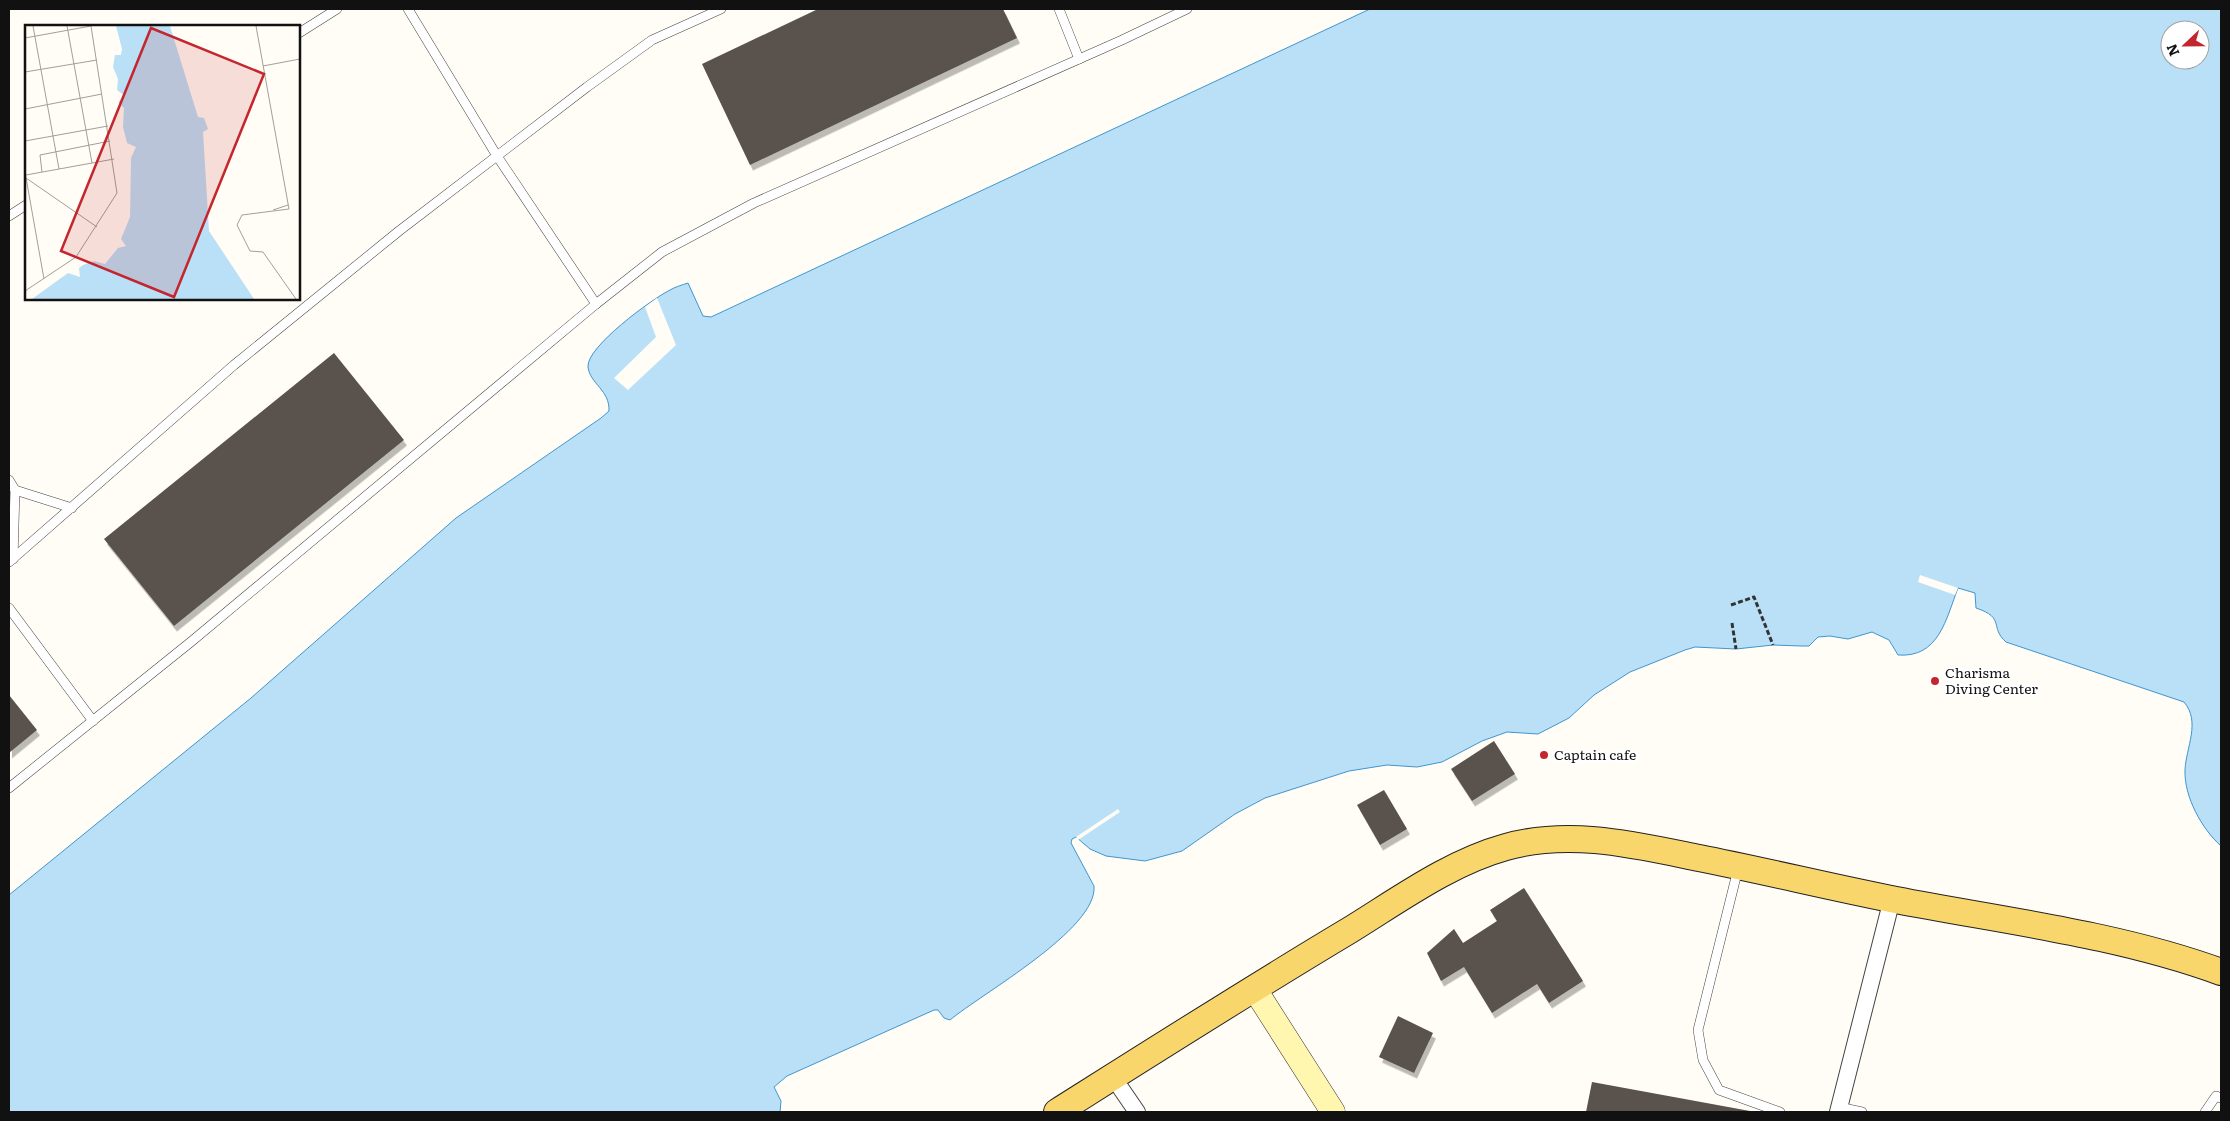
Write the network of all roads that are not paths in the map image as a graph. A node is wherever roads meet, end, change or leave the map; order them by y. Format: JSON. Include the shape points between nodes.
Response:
{"nodes":[{"id":1,"x":337,"y":9,"type":"edge"},
{"id":2,"x":408,"y":9,"type":"edge"},
{"id":3,"x":721,"y":9,"type":"edge"},
{"id":4,"x":1059,"y":9,"type":"edge"},
{"id":5,"x":1187,"y":9,"type":"edge"},
{"id":6,"x":300,"y":32,"type":"edge"},
{"id":7,"x":1079,"y":59,"type":"junction"},
{"id":8,"x":497,"y":156,"type":"junction"},
{"id":9,"x":25,"y":207,"type":"edge"},
{"id":10,"x":9,"y":216,"type":"edge"},
{"id":11,"x":596,"y":304,"type":"junction"},
{"id":12,"x":9,"y":480,"type":"edge"},
{"id":13,"x":15,"y":490,"type":"junction"},
{"id":14,"x":72,"y":508,"type":"junction"},
{"id":15,"x":11,"y":561,"type":"edge"},
{"id":16,"x":9,"y":608,"type":"edge"},
{"id":17,"x":93,"y":721,"type":"junction"},
{"id":18,"x":9,"y":788,"type":"edge"},
{"id":19,"x":1738,"y":866,"type":"junction"},
{"id":20,"x":1892,"y":899,"type":"junction"},
{"id":21,"x":2221,"y":972,"type":"edge"},
{"id":22,"x":1254,"y":988,"type":"junction"},
{"id":23,"x":1112,"y":1077,"type":"junction"},
{"id":24,"x":2221,"y":1098,"type":"edge"},
{"id":25,"x":1839,"y":1110,"type":"edge"},
{"id":26,"x":1056,"y":1112,"type":"edge"},
{"id":27,"x":1137,"y":1112,"type":"edge"},
{"id":28,"x":1333,"y":1112,"type":"edge"},
{"id":29,"x":1780,"y":1112,"type":"edge"},
{"id":30,"x":1862,"y":1112,"type":"edge"},
{"id":31,"x":2205,"y":1112,"type":"edge"}],
"edges":[{"from":1,"to":6,"type":"lane"},
{"from":2,"to":8,"type":"lane"},
{"from":3,"to":8,"type":"lane","via":[[652,40]]},
{"from":4,"to":7,"type":"lane"},
{"from":5,"to":7,"type":"lane"},
{"from":7,"to":11,"type":"lane","via":[[754,203],[662,252]]},
{"from":8,"to":11,"type":"lane"},
{"from":8,"to":14,"type":"lane","via":[[234,365]]},
{"from":9,"to":10,"type":"lane"},
{"from":11,"to":17,"type":"lane"},
{"from":12,"to":13,"type":"lane"},
{"from":13,"to":14,"type":"lane"},
{"from":13,"to":15,"type":"lane"},
{"from":14,"to":15,"type":"lane"},
{"from":16,"to":17,"type":"lane"},
{"from":17,"to":18,"type":"lane"},
{"from":19,"to":20,"type":"main road"},
{"from":19,"to":22,"type":"main road","via":[[1571,838],[1536,840],[1504,848],[1470,860],[1423,886]]},
{"from":19,"to":29,"type":"lane","via":[[1698,1030],[1702,1060],[1719,1090]]},
{"from":20,"to":21,"type":"main road","via":[[2141,947]]},
{"from":20,"to":25,"type":"street"},
{"from":22,"to":23,"type":"main road"},
{"from":22,"to":28,"type":"street"},
{"from":23,"to":26,"type":"main road"},
{"from":23,"to":27,"type":"street"},
{"from":24,"to":31,"type":"lane","via":[[2216,1096]]},
{"from":25,"to":30,"type":"lane"}]}
